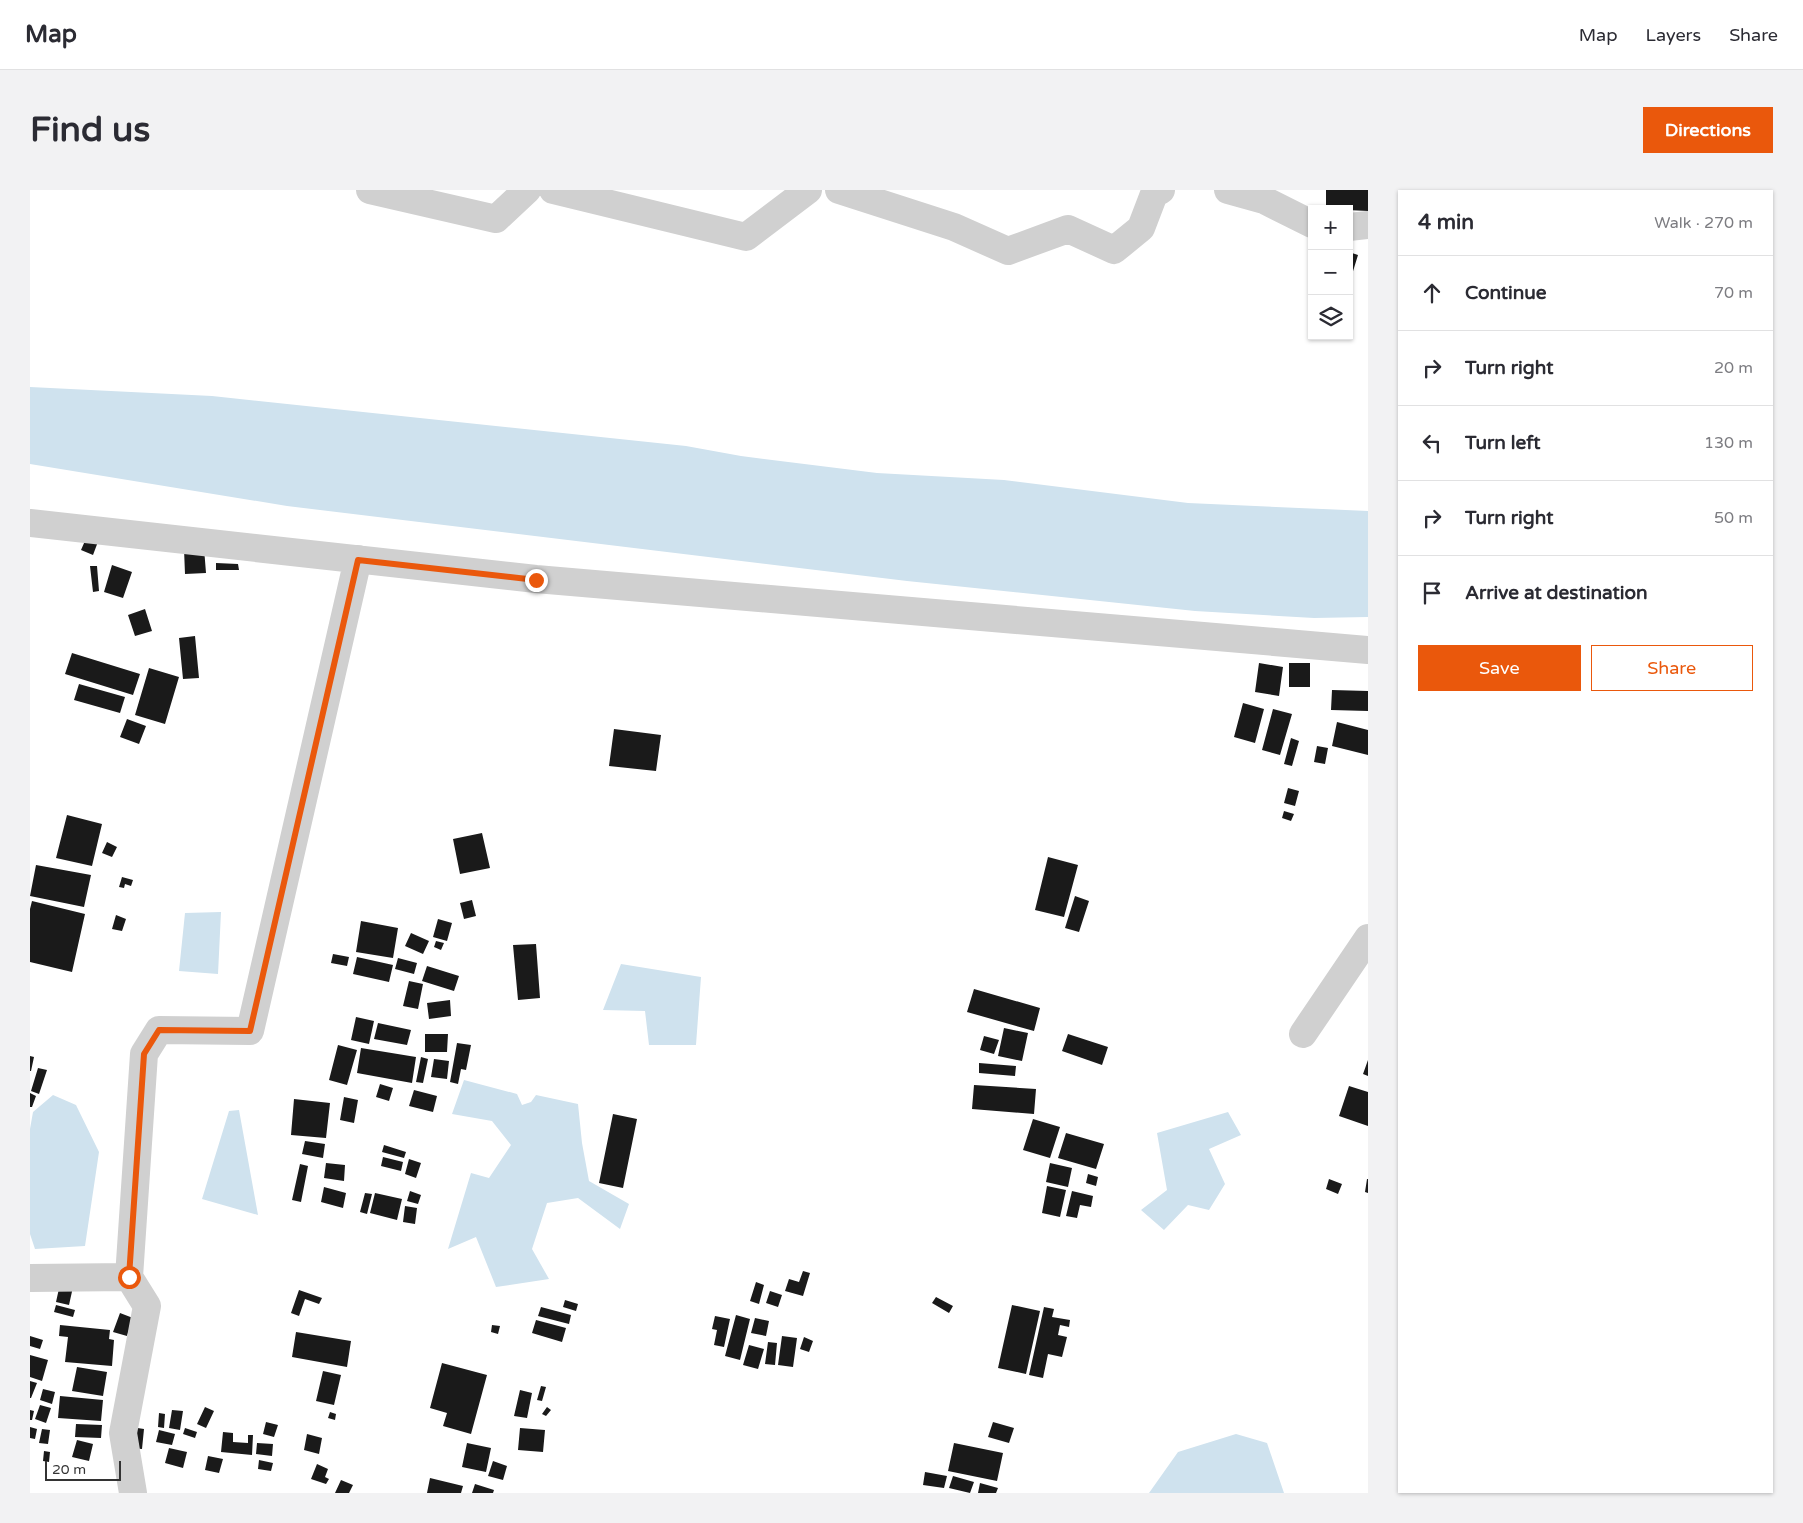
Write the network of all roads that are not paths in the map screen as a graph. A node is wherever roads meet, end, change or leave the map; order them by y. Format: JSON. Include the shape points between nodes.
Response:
{"nodes":[{"id":1,"x":370,"y":190,"type":"edge"},
{"id":2,"x":527,"y":190,"type":"edge"},
{"id":3,"x":553,"y":190,"type":"edge"},
{"id":4,"x":808,"y":190,"type":"edge"},
{"id":5,"x":839,"y":190,"type":"edge"},
{"id":6,"x":1161,"y":190,"type":"edge"},
{"id":7,"x":1228,"y":190,"type":"edge"},
{"id":8,"x":1266,"y":195,"type":"edge"},
{"id":9,"x":1308,"y":221,"type":"edge"},
{"id":10,"x":1368,"y":225,"type":"edge"},
{"id":11,"x":1353,"y":227,"type":"edge"},
{"id":12,"x":30,"y":523,"type":"edge"},
{"id":13,"x":358,"y":560,"type":"junction"},
{"id":14,"x":1368,"y":650,"type":"edge"},
{"id":15,"x":1368,"y":938,"type":"edge"},
{"id":16,"x":1303,"y":1034,"type":"dead end"},
{"id":17,"x":129,"y":1277,"type":"junction"},
{"id":18,"x":30,"y":1278,"type":"edge"},
{"id":19,"x":133,"y":1493,"type":"edge"}],
"edges":[{"from":1,"to":2,"type":"street","via":[[496,219]]},
{"from":3,"to":4,"type":"street","via":[[746,237]]},
{"from":5,"to":6,"type":"street","via":[[954,227],[1008,251],[1068,229],[1114,250],[1141,228],[1154,194]]},
{"from":7,"to":8,"type":"street"},
{"from":8,"to":9,"type":"street"},
{"from":10,"to":11,"type":"street"},
{"from":12,"to":13,"type":"street"},
{"from":13,"to":14,"type":"street","via":[[536,580]]},
{"from":13,"to":17,"type":"street","via":[[250,1031],[159,1030],[144,1054]]},
{"from":15,"to":16,"type":"street"},
{"from":17,"to":18,"type":"street"},
{"from":17,"to":19,"type":"street","via":[[147,1306],[123,1433]]}]}
